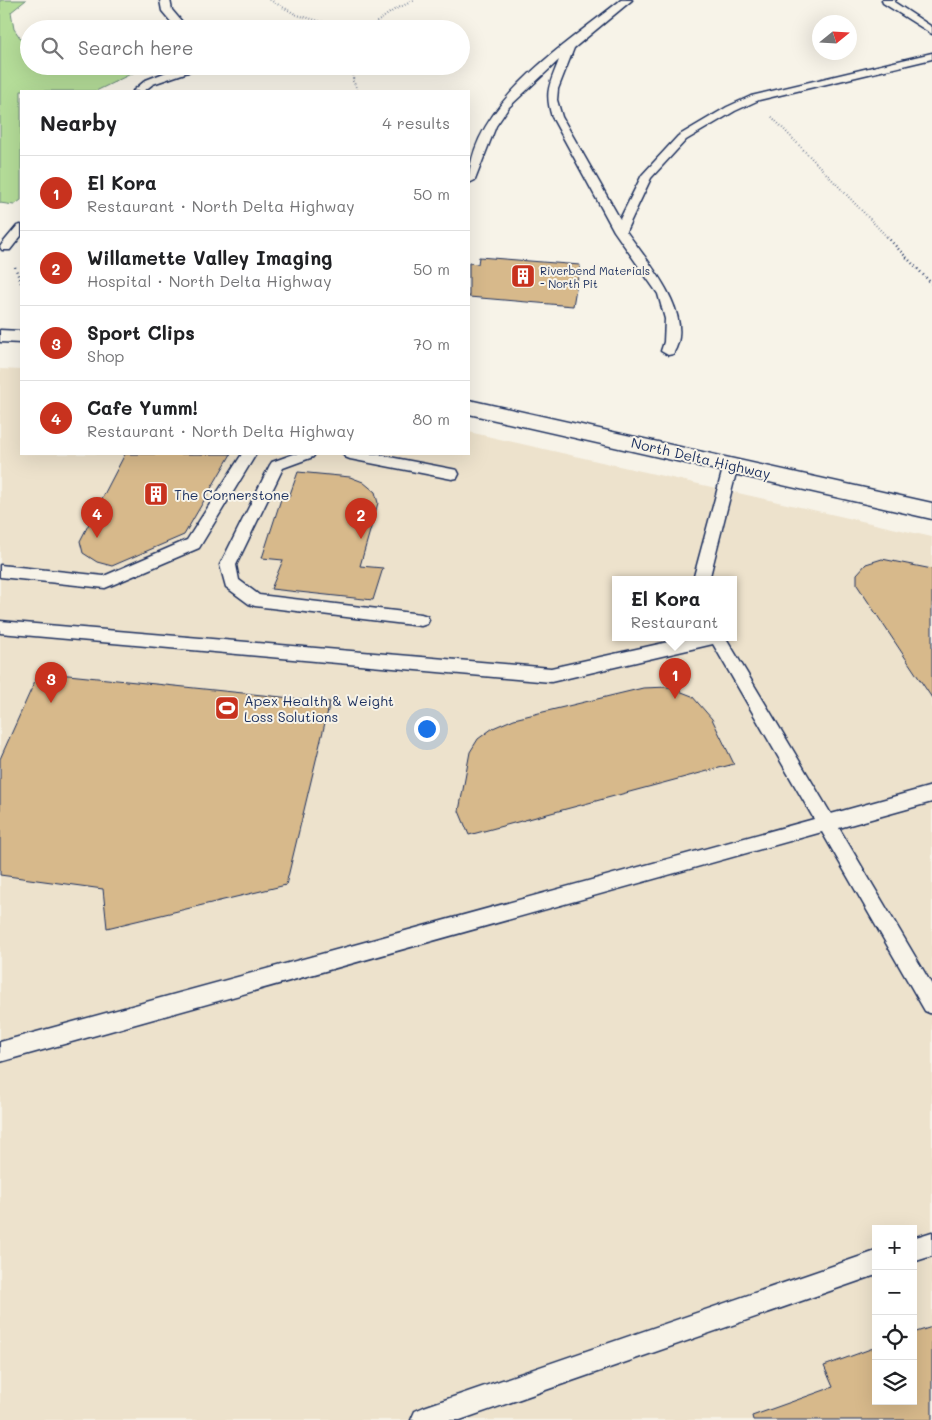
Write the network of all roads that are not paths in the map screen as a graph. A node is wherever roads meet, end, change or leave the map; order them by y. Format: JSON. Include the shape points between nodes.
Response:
{"nodes":[{"id":1,"x":166,"y":0,"type":"edge"},
{"id":2,"x":628,"y":0,"type":"edge"},
{"id":3,"x":887,"y":0,"type":"edge"},
{"id":4,"x":175,"y":20,"type":"edge"},
{"id":5,"x":932,"y":31,"type":"edge"},
{"id":6,"x":570,"y":46,"type":"junction"},
{"id":7,"x":932,"y":56,"type":"edge"},
{"id":8,"x":167,"y":75,"type":"edge"},
{"id":9,"x":139,"y":90,"type":"edge"},
{"id":10,"x":470,"y":178,"type":"edge"},
{"id":11,"x":20,"y":230,"type":"edge"},
{"id":12,"x":620,"y":230,"type":"junction"},
{"id":13,"x":6,"y":247,"type":"dead end"},
{"id":14,"x":0,"y":336,"type":"edge"},
{"id":15,"x":20,"y":336,"type":"edge"},
{"id":16,"x":668,"y":351,"type":"dead end"},
{"id":17,"x":470,"y":407,"type":"edge"},
{"id":18,"x":247,"y":455,"type":"edge"},
{"id":19,"x":305,"y":455,"type":"edge"},
{"id":20,"x":355,"y":455,"type":"edge"},
{"id":21,"x":731,"y":465,"type":"junction"},
{"id":22,"x":452,"y":474,"type":"dead end"},
{"id":23,"x":932,"y":511,"type":"edge"},
{"id":24,"x":0,"y":571,"type":"edge"},
{"id":25,"x":702,"y":576,"type":"edge"},
{"id":26,"x":420,"y":620,"type":"dead end"},
{"id":27,"x":0,"y":627,"type":"edge"},
{"id":28,"x":699,"y":641,"type":"edge"},
{"id":29,"x":720,"y":641,"type":"edge"},
{"id":30,"x":932,"y":794,"type":"edge"},
{"id":31,"x":826,"y":823,"type":"junction"},
{"id":32,"x":932,"y":1004,"type":"edge"},
{"id":33,"x":0,"y":1052,"type":"edge"},
{"id":34,"x":932,"y":1244,"type":"edge"},
{"id":35,"x":917,"y":1249,"type":"edge"},
{"id":36,"x":872,"y":1264,"type":"edge"},
{"id":37,"x":424,"y":1420,"type":"edge"}],
"edges":[{"from":1,"to":4,"type":"lane","via":[[167,11]]},
{"from":2,"to":6,"type":"lane"},
{"from":3,"to":5,"type":"lane"},
{"from":6,"to":10,"type":"lane","via":[[506,105],[491,126]]},
{"from":6,"to":12,"type":"lane","via":[[553,89],[556,117]]},
{"from":7,"to":12,"type":"lane","via":[[754,98],[730,109],[682,138],[646,177]]},
{"from":8,"to":9,"type":"lane","via":[[144,84]]},
{"from":11,"to":13,"type":"lane"},
{"from":12,"to":16,"type":"lane","via":[[664,294],[672,319]]},
{"from":14,"to":15,"type":"street"},
{"from":17,"to":21,"type":"street","name":"North Delta Highway"},
{"from":18,"to":24,"type":"lane","via":[[193,544],[105,582]]},
{"from":19,"to":26,"type":"lane","via":[[277,465],[228,565],[232,583],[255,600]]},
{"from":20,"to":22,"type":"lane"},
{"from":21,"to":23,"type":"street","name":"North Delta Highway"},
{"from":21,"to":25,"type":"lane"},
{"from":27,"to":28,"type":"lane","via":[[551,675]]},
{"from":29,"to":31,"type":"lane"},
{"from":30,"to":31,"type":"lane"},
{"from":31,"to":32,"type":"lane"},
{"from":31,"to":33,"type":"lane"},
{"from":34,"to":35,"type":"lane"},
{"from":36,"to":37,"type":"lane"}]}
